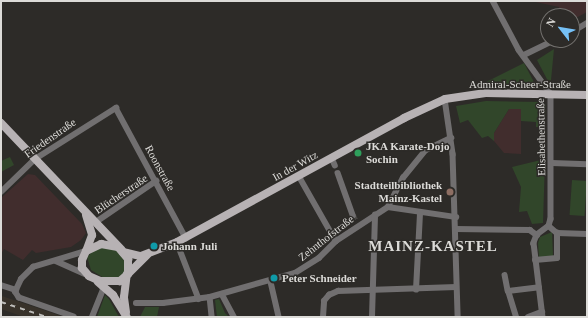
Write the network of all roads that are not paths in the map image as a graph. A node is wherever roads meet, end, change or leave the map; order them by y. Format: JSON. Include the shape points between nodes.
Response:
{"nodes":[{"id":1,"x":493,"y":1,"type":"edge"},
{"id":2,"x":540,"y":47,"type":"edge"},
{"id":3,"x":524,"y":55,"type":"junction"},
{"id":4,"x":551,"y":94,"type":"junction"},
{"id":5,"x":587,"y":95,"type":"edge"},
{"id":6,"x":449,"y":98,"type":"junction"},
{"id":7,"x":116,"y":108,"type":"joint"},
{"id":8,"x":1,"y":123,"type":"edge"},
{"id":9,"x":451,"y":138,"type":"junction"},
{"id":10,"x":35,"y":159,"type":"junction"},
{"id":11,"x":552,"y":163,"type":"junction"},
{"id":12,"x":587,"y":164,"type":"edge"},
{"id":13,"x":338,"y":173,"type":"dead end"},
{"id":14,"x":299,"y":176,"type":"junction"},
{"id":15,"x":156,"y":181,"type":"junction"},
{"id":16,"x":1,"y":192,"type":"edge"},
{"id":17,"x":388,"y":207,"type":"junction"},
{"id":18,"x":83,"y":209,"type":"junction"},
{"id":19,"x":420,"y":213,"type":"junction"},
{"id":20,"x":353,"y":215,"type":"tunnel mouth"},
{"id":21,"x":375,"y":215,"type":"junction"},
{"id":22,"x":456,"y":217,"type":"junction"},
{"id":23,"x":96,"y":222,"type":"junction"},
{"id":24,"x":549,"y":226,"type":"junction"},
{"id":25,"x":456,"y":229,"type":"junction"},
{"id":26,"x":557,"y":233,"type":"junction"},
{"id":27,"x":587,"y":234,"type":"edge"},
{"id":28,"x":537,"y":235,"type":"junction"},
{"id":29,"x":186,"y":238,"type":"junction"},
{"id":30,"x":336,"y":241,"type":"junction"},
{"id":31,"x":177,"y":242,"type":"junction"},
{"id":32,"x":86,"y":250,"type":"junction"},
{"id":33,"x":123,"y":251,"type":"junction"},
{"id":34,"x":147,"y":255,"type":"junction"},
{"id":35,"x":535,"y":260,"type":"junction"},
{"id":36,"x":52,"y":261,"type":"junction"},
{"id":37,"x":127,"y":274,"type":"junction"},
{"id":38,"x":505,"y":275,"type":"dead end"},
{"id":39,"x":90,"y":276,"type":"junction"},
{"id":40,"x":271,"y":282,"type":"junction"},
{"id":41,"x":1,"y":285,"type":"edge"},
{"id":42,"x":102,"y":285,"type":"junction"},
{"id":43,"x":456,"y":287,"type":"junction"},
{"id":44,"x":539,"y":287,"type":"junction"},
{"id":45,"x":16,"y":290,"type":"junction"},
{"id":46,"x":373,"y":290,"type":"junction"},
{"id":47,"x":416,"y":290,"type":"junction"},
{"id":48,"x":508,"y":290,"type":"junction"},
{"id":49,"x":222,"y":294,"type":"junction"},
{"id":50,"x":210,"y":297,"type":"junction"},
{"id":51,"x":199,"y":299,"type":"junction"},
{"id":52,"x":136,"y":303,"type":"dead end"},
{"id":53,"x":542,"y":314,"type":"edge"},
{"id":54,"x":127,"y":316,"type":"edge"},
{"id":55,"x":74,"y":317,"type":"edge"},
{"id":56,"x":92,"y":317,"type":"edge"},
{"id":57,"x":212,"y":317,"type":"edge"},
{"id":58,"x":234,"y":317,"type":"edge"},
{"id":59,"x":279,"y":317,"type":"edge"},
{"id":60,"x":323,"y":317,"type":"edge"},
{"id":61,"x":372,"y":317,"type":"edge"},
{"id":62,"x":458,"y":317,"type":"edge"},
{"id":63,"x":516,"y":317,"type":"edge"},
{"id":64,"x":528,"y":317,"type":"edge"}],
"edges":[{"from":1,"to":3,"type":"street","name":"Elisabethenstraße"},
{"from":2,"to":3,"type":"street"},
{"from":3,"to":4,"type":"street","name":"Elisabethenstraße"},
{"from":4,"to":5,"type":"main road","name":"Admiral-Scheer-Straße"},
{"from":4,"to":6,"type":"main road","name":"Admiral-Scheer-Straße","via":[[486,93]]},
{"from":4,"to":11,"type":"street","name":"Elisabethenstraße"},
{"from":6,"to":9,"type":"street"},
{"from":6,"to":14,"type":"main road","name":"In der Witz","via":[[418,111],[334,161]]},
{"from":7,"to":10,"type":"street","name":"Friedenstraße"},
{"from":7,"to":15,"type":"street","name":"Roonstraße"},
{"from":8,"to":10,"type":"main road"},
{"from":9,"to":17,"type":"street","via":[[426,150],[403,178]]},
{"from":9,"to":22,"type":"street"},
{"from":10,"to":16,"type":"street","name":"Friedenstraße"},
{"from":10,"to":18,"type":"main road"},
{"from":11,"to":12,"type":"street"},
{"from":11,"to":24,"type":"street","name":"Elisabethenstraße"},
{"from":13,"to":20,"type":"street"},
{"from":14,"to":29,"type":"main road","name":"In der Witz"},
{"from":14,"to":30,"type":"street"},
{"from":15,"to":23,"type":"street","name":"Blücherstraße"},
{"from":15,"to":29,"type":"street","name":"Roonstraße"},
{"from":17,"to":19,"type":"street"},
{"from":17,"to":21,"type":"street","name":"Zehnthofstraße"},
{"from":18,"to":23,"type":"main road"},
{"from":18,"to":32,"type":"main road","via":[[92,231]]},
{"from":19,"to":22,"type":"street"},
{"from":19,"to":47,"type":"street"},
{"from":21,"to":30,"type":"street","name":"Zehnthofstraße","via":[[357,224]]},
{"from":21,"to":46,"type":"street"},
{"from":22,"to":25,"type":"street"},
{"from":23,"to":33,"type":"main road"},
{"from":24,"to":26,"type":"street"},
{"from":24,"to":28,"type":"street"},
{"from":25,"to":28,"type":"street","via":[[530,230]]},
{"from":25,"to":43,"type":"street"},
{"from":26,"to":27,"type":"street"},
{"from":26,"to":35,"type":"street","via":[[557,258]]},
{"from":28,"to":35,"type":"street","via":[[534,243]]},
{"from":29,"to":31,"type":"main road","name":"In der Witz"},
{"from":30,"to":40,"type":"street","name":"Zehnthofstraße","via":[[304,269]]},
{"from":31,"to":34,"type":"main road","name":"In der Witz"},
{"from":31,"to":51,"type":"street"},
{"from":32,"to":33,"type":"main road","via":[[101,244],[111,245]]},
{"from":32,"to":36,"type":"street"},
{"from":32,"to":39,"type":"main road","via":[[82,266]]},
{"from":33,"to":34,"type":"main road","name":"In der Witz","via":[[134,256]]},
{"from":33,"to":37,"type":"main road","via":[[129,263]]},
{"from":34,"to":37,"type":"main road","name":"In der Witz"},
{"from":35,"to":44,"type":"street"},
{"from":36,"to":39,"type":"street"},
{"from":36,"to":45,"type":"street","via":[[29,270]]},
{"from":37,"to":39,"type":"main road","via":[[120,281],[112,283]]},
{"from":37,"to":54,"type":"main road","via":[[124,297]]},
{"from":38,"to":48,"type":"street"},
{"from":39,"to":42,"type":"main road"},
{"from":40,"to":49,"type":"street","name":"Zehnthofstraße"},
{"from":40,"to":59,"type":"street"},
{"from":41,"to":45,"type":"street"},
{"from":42,"to":54,"type":"main road","via":[[113,295]]},
{"from":42,"to":56,"type":"street","via":[[103,290]]},
{"from":43,"to":47,"type":"street"},
{"from":43,"to":62,"type":"street"},
{"from":44,"to":48,"type":"street"},
{"from":44,"to":53,"type":"street"},
{"from":45,"to":55,"type":"street","via":[[16,296],[19,298]]},
{"from":46,"to":47,"type":"street"},
{"from":46,"to":60,"type":"street","via":[[332,293],[324,301]]},
{"from":46,"to":61,"type":"street"},
{"from":48,"to":63,"type":"street"},
{"from":49,"to":50,"type":"street","name":"Zehnthofstraße"},
{"from":49,"to":58,"type":"street"},
{"from":50,"to":51,"type":"street","name":"Zehnthofstraße"},
{"from":50,"to":57,"type":"street"},
{"from":51,"to":52,"type":"street","name":"Zehnthofstraße"},
{"from":53,"to":64,"type":"street"}]}
